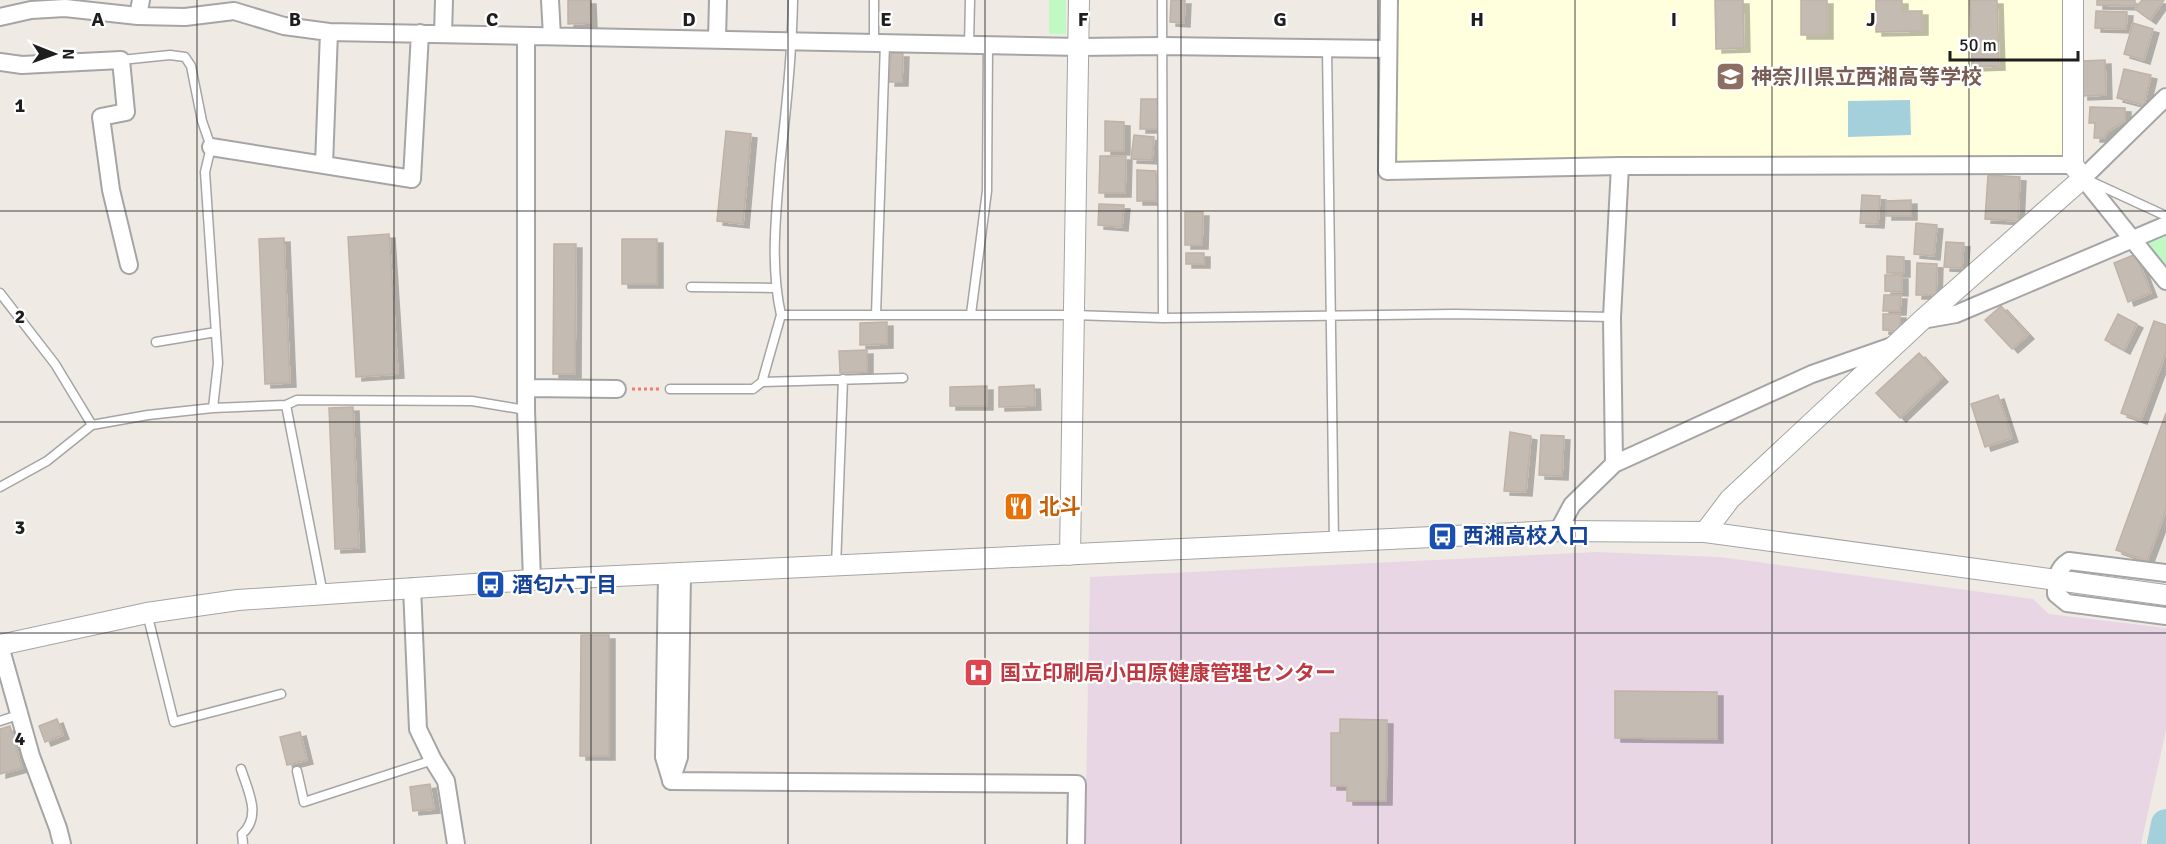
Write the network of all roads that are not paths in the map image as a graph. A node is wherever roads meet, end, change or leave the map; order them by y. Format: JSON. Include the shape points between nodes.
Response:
{"nodes":[{"id":1,"x":444,"y":0,"type":"edge"},
{"id":2,"x":550,"y":0,"type":"edge"},
{"id":3,"x":718,"y":0,"type":"edge"},
{"id":4,"x":793,"y":0,"type":"edge"},
{"id":5,"x":874,"y":0,"type":"edge"},
{"id":6,"x":970,"y":0,"type":"edge"},
{"id":7,"x":1080,"y":0,"type":"edge"},
{"id":8,"x":1162,"y":0,"type":"edge"},
{"id":9,"x":1389,"y":0,"type":"edge"},
{"id":10,"x":2073,"y":0,"type":"edge"},
{"id":11,"x":139,"y":8,"type":"edge"},
{"id":12,"x":0,"y":17,"type":"edge"},
{"id":13,"x":329,"y":32,"type":"junction"},
{"id":14,"x":420,"y":33,"type":"junction"},
{"id":15,"x":443,"y":34,"type":"junction"},
{"id":16,"x":526,"y":36,"type":"junction"},
{"id":17,"x":552,"y":36,"type":"junction"},
{"id":18,"x":717,"y":40,"type":"junction"},
{"id":19,"x":792,"y":41,"type":"junction"},
{"id":20,"x":879,"y":43,"type":"junction"},
{"id":21,"x":969,"y":45,"type":"junction"},
{"id":22,"x":988,"y":45,"type":"junction"},
{"id":23,"x":1162,"y":46,"type":"junction"},
{"id":24,"x":1079,"y":47,"type":"junction"},
{"id":25,"x":1327,"y":48,"type":"junction"},
{"id":26,"x":1389,"y":50,"type":"junction"},
{"id":27,"x":121,"y":60,"type":"junction"},
{"id":28,"x":0,"y":62,"type":"edge"},
{"id":29,"x":2166,"y":97,"type":"edge"},
{"id":30,"x":212,"y":147,"type":"junction"},
{"id":31,"x":324,"y":165,"type":"junction"},
{"id":32,"x":1620,"y":166,"type":"junction"},
{"id":33,"x":2078,"y":172,"type":"junction"},
{"id":34,"x":2166,"y":216,"type":"edge"},
{"id":35,"x":2166,"y":225,"type":"edge"},
{"id":36,"x":2132,"y":240,"type":"junction"},
{"id":37,"x":129,"y":265,"type":"dead end"},
{"id":38,"x":2166,"y":281,"type":"edge"},
{"id":39,"x":691,"y":287,"type":"dead end"},
{"id":40,"x":775,"y":288,"type":"junction"},
{"id":41,"x":0,"y":294,"type":"edge"},
{"id":42,"x":971,"y":314,"type":"junction"},
{"id":43,"x":781,"y":315,"type":"junction"},
{"id":44,"x":876,"y":315,"type":"junction"},
{"id":45,"x":1074,"y":315,"type":"junction"},
{"id":46,"x":1330,"y":316,"type":"junction"},
{"id":47,"x":1612,"y":317,"type":"junction"},
{"id":48,"x":1163,"y":318,"type":"junction"},
{"id":49,"x":1922,"y":320,"type":"junction"},
{"id":50,"x":216,"y":332,"type":"junction"},
{"id":51,"x":156,"y":342,"type":"dead end"},
{"id":52,"x":1896,"y":345,"type":"junction"},
{"id":53,"x":903,"y":378,"type":"dead end"},
{"id":54,"x":843,"y":379,"type":"junction"},
{"id":55,"x":762,"y":382,"type":"junction"},
{"id":56,"x":526,"y":388,"type":"junction"},
{"id":57,"x":617,"y":389,"type":"road end"},
{"id":58,"x":670,"y":389,"type":"road end"},
{"id":59,"x":286,"y":405,"type":"junction"},
{"id":60,"x":213,"y":408,"type":"junction"},
{"id":61,"x":526,"y":410,"type":"junction"},
{"id":62,"x":92,"y":425,"type":"junction"},
{"id":63,"x":1614,"y":464,"type":"junction"},
{"id":64,"x":0,"y":487,"type":"edge"},
{"id":65,"x":1558,"y":531,"type":"junction"},
{"id":66,"x":1705,"y":532,"type":"junction"},
{"id":67,"x":1334,"y":542,"type":"junction"},
{"id":68,"x":1070,"y":555,"type":"junction"},
{"id":69,"x":836,"y":567,"type":"junction"},
{"id":70,"x":2166,"y":573,"type":"edge"},
{"id":71,"x":674,"y":574,"type":"junction"},
{"id":72,"x":532,"y":580,"type":"junction"},
{"id":73,"x":2056,"y":580,"type":"junction"},
{"id":74,"x":412,"y":587,"type":"junction"},
{"id":75,"x":323,"y":594,"type":"junction"},
{"id":76,"x":2166,"y":595,"type":"edge"},
{"id":77,"x":147,"y":612,"type":"junction"},
{"id":78,"x":2166,"y":616,"type":"edge"},
{"id":79,"x":0,"y":645,"type":"edge"},
{"id":80,"x":281,"y":694,"type":"dead end"},
{"id":81,"x":18,"y":715,"type":"junction"},
{"id":82,"x":0,"y":721,"type":"edge"},
{"id":83,"x":433,"y":760,"type":"junction"},
{"id":84,"x":241,"y":769,"type":"dead end"},
{"id":85,"x":297,"y":771,"type":"dead end"},
{"id":86,"x":62,"y":844,"type":"edge"},
{"id":87,"x":243,"y":844,"type":"edge"},
{"id":88,"x":456,"y":844,"type":"edge"},
{"id":89,"x":1076,"y":844,"type":"edge"}],
"edges":[{"from":1,"to":15,"type":"street"},
{"from":2,"to":17,"type":"street"},
{"from":3,"to":18,"type":"street"},
{"from":4,"to":19,"type":"lane"},
{"from":5,"to":20,"type":"lane"},
{"from":6,"to":21,"type":"lane"},
{"from":7,"to":24,"type":"street"},
{"from":8,"to":23,"type":"lane"},
{"from":9,"to":26,"type":"street"},
{"from":10,"to":33,"type":"street"},
{"from":11,"to":12,"type":"street","via":[[31,10]]},
{"from":11,"to":13,"type":"street","via":[[185,17],[234,11],[285,26]]},
{"from":13,"to":14,"type":"street"},
{"from":13,"to":31,"type":"street"},
{"from":14,"to":15,"type":"street"},
{"from":14,"to":31,"type":"street","via":[[412,179]]},
{"from":15,"to":16,"type":"street"},
{"from":16,"to":17,"type":"street"},
{"from":16,"to":56,"type":"street"},
{"from":17,"to":18,"type":"street"},
{"from":18,"to":19,"type":"street"},
{"from":19,"to":20,"type":"street"},
{"from":19,"to":40,"type":"lane","via":[[774,230]]},
{"from":20,"to":21,"type":"street"},
{"from":20,"to":44,"type":"lane"},
{"from":21,"to":22,"type":"street"},
{"from":22,"to":24,"type":"street"},
{"from":22,"to":42,"type":"lane","via":[[987,190]]},
{"from":23,"to":24,"type":"street"},
{"from":23,"to":25,"type":"street"},
{"from":23,"to":48,"type":"lane"},
{"from":24,"to":45,"type":"street"},
{"from":25,"to":26,"type":"street"},
{"from":25,"to":46,"type":"lane"},
{"from":26,"to":32,"type":"street","via":[[1387,171]]},
{"from":27,"to":28,"type":"street","via":[[22,65]]},
{"from":27,"to":30,"type":"lane","via":[[185,57],[191,66],[202,121]]},
{"from":27,"to":37,"type":"street","via":[[126,112],[101,117],[111,190]]},
{"from":29,"to":33,"type":"street"},
{"from":30,"to":31,"type":"street"},
{"from":30,"to":50,"type":"lane","via":[[205,172]]},
{"from":32,"to":33,"type":"street"},
{"from":32,"to":47,"type":"street"},
{"from":33,"to":34,"type":"lane"},
{"from":33,"to":36,"type":"street"},
{"from":33,"to":49,"type":"street"},
{"from":35,"to":36,"type":"street"},
{"from":36,"to":38,"type":"street"},
{"from":36,"to":49,"type":"street","via":[[1956,314]]},
{"from":39,"to":40,"type":"lane"},
{"from":40,"to":43,"type":"lane"},
{"from":41,"to":62,"type":"lane","via":[[55,364]]},
{"from":42,"to":44,"type":"lane"},
{"from":42,"to":45,"type":"lane"},
{"from":43,"to":44,"type":"lane"},
{"from":43,"to":55,"type":"lane"},
{"from":45,"to":48,"type":"lane"},
{"from":45,"to":68,"type":"street"},
{"from":46,"to":47,"type":"lane"},
{"from":46,"to":48,"type":"lane"},
{"from":46,"to":67,"type":"lane"},
{"from":47,"to":63,"type":"street"},
{"from":49,"to":52,"type":"street"},
{"from":50,"to":51,"type":"lane"},
{"from":50,"to":60,"type":"lane","via":[[218,363]]},
{"from":52,"to":63,"type":"street","via":[[1812,374]]},
{"from":52,"to":66,"type":"street","via":[[1730,499]]},
{"from":53,"to":54,"type":"lane"},
{"from":54,"to":55,"type":"lane"},
{"from":54,"to":69,"type":"lane"},
{"from":55,"to":58,"type":"lane","via":[[753,389]]},
{"from":56,"to":57,"type":"street"},
{"from":56,"to":61,"type":"street"},
{"from":59,"to":60,"type":"lane"},
{"from":59,"to":61,"type":"lane","via":[[297,400],[472,401]]},
{"from":59,"to":75,"type":"lane"},
{"from":60,"to":62,"type":"lane"},
{"from":61,"to":72,"type":"street"},
{"from":62,"to":64,"type":"lane","via":[[47,461]]},
{"from":63,"to":65,"type":"street","via":[[1572,505]]},
{"from":65,"to":66,"type":"street"},
{"from":65,"to":67,"type":"street"},
{"from":66,"to":73,"type":"street"},
{"from":67,"to":68,"type":"street"},
{"from":68,"to":69,"type":"street"},
{"from":69,"to":71,"type":"street"},
{"from":70,"to":73,"type":"street","via":[[2069,561],[2061,566]]},
{"from":71,"to":72,"type":"street"},
{"from":71,"to":89,"type":"street","via":[[664,757],[672,781],[1077,784]]},
{"from":72,"to":74,"type":"street"},
{"from":73,"to":76,"type":"street"},
{"from":73,"to":78,"type":"street","via":[[2056,594],[2067,603]]},
{"from":74,"to":75,"type":"street"},
{"from":74,"to":83,"type":"street","via":[[418,729]]},
{"from":75,"to":77,"type":"street"},
{"from":77,"to":79,"type":"street"},
{"from":77,"to":80,"type":"lane","via":[[174,722]]},
{"from":79,"to":81,"type":"street"},
{"from":81,"to":82,"type":"lane"},
{"from":81,"to":86,"type":"street"},
{"from":83,"to":85,"type":"lane","via":[[304,802]]},
{"from":83,"to":88,"type":"street","via":[[446,781]]},
{"from":84,"to":87,"type":"lane","via":[[253,806],[250,826],[242,834]]}]}
